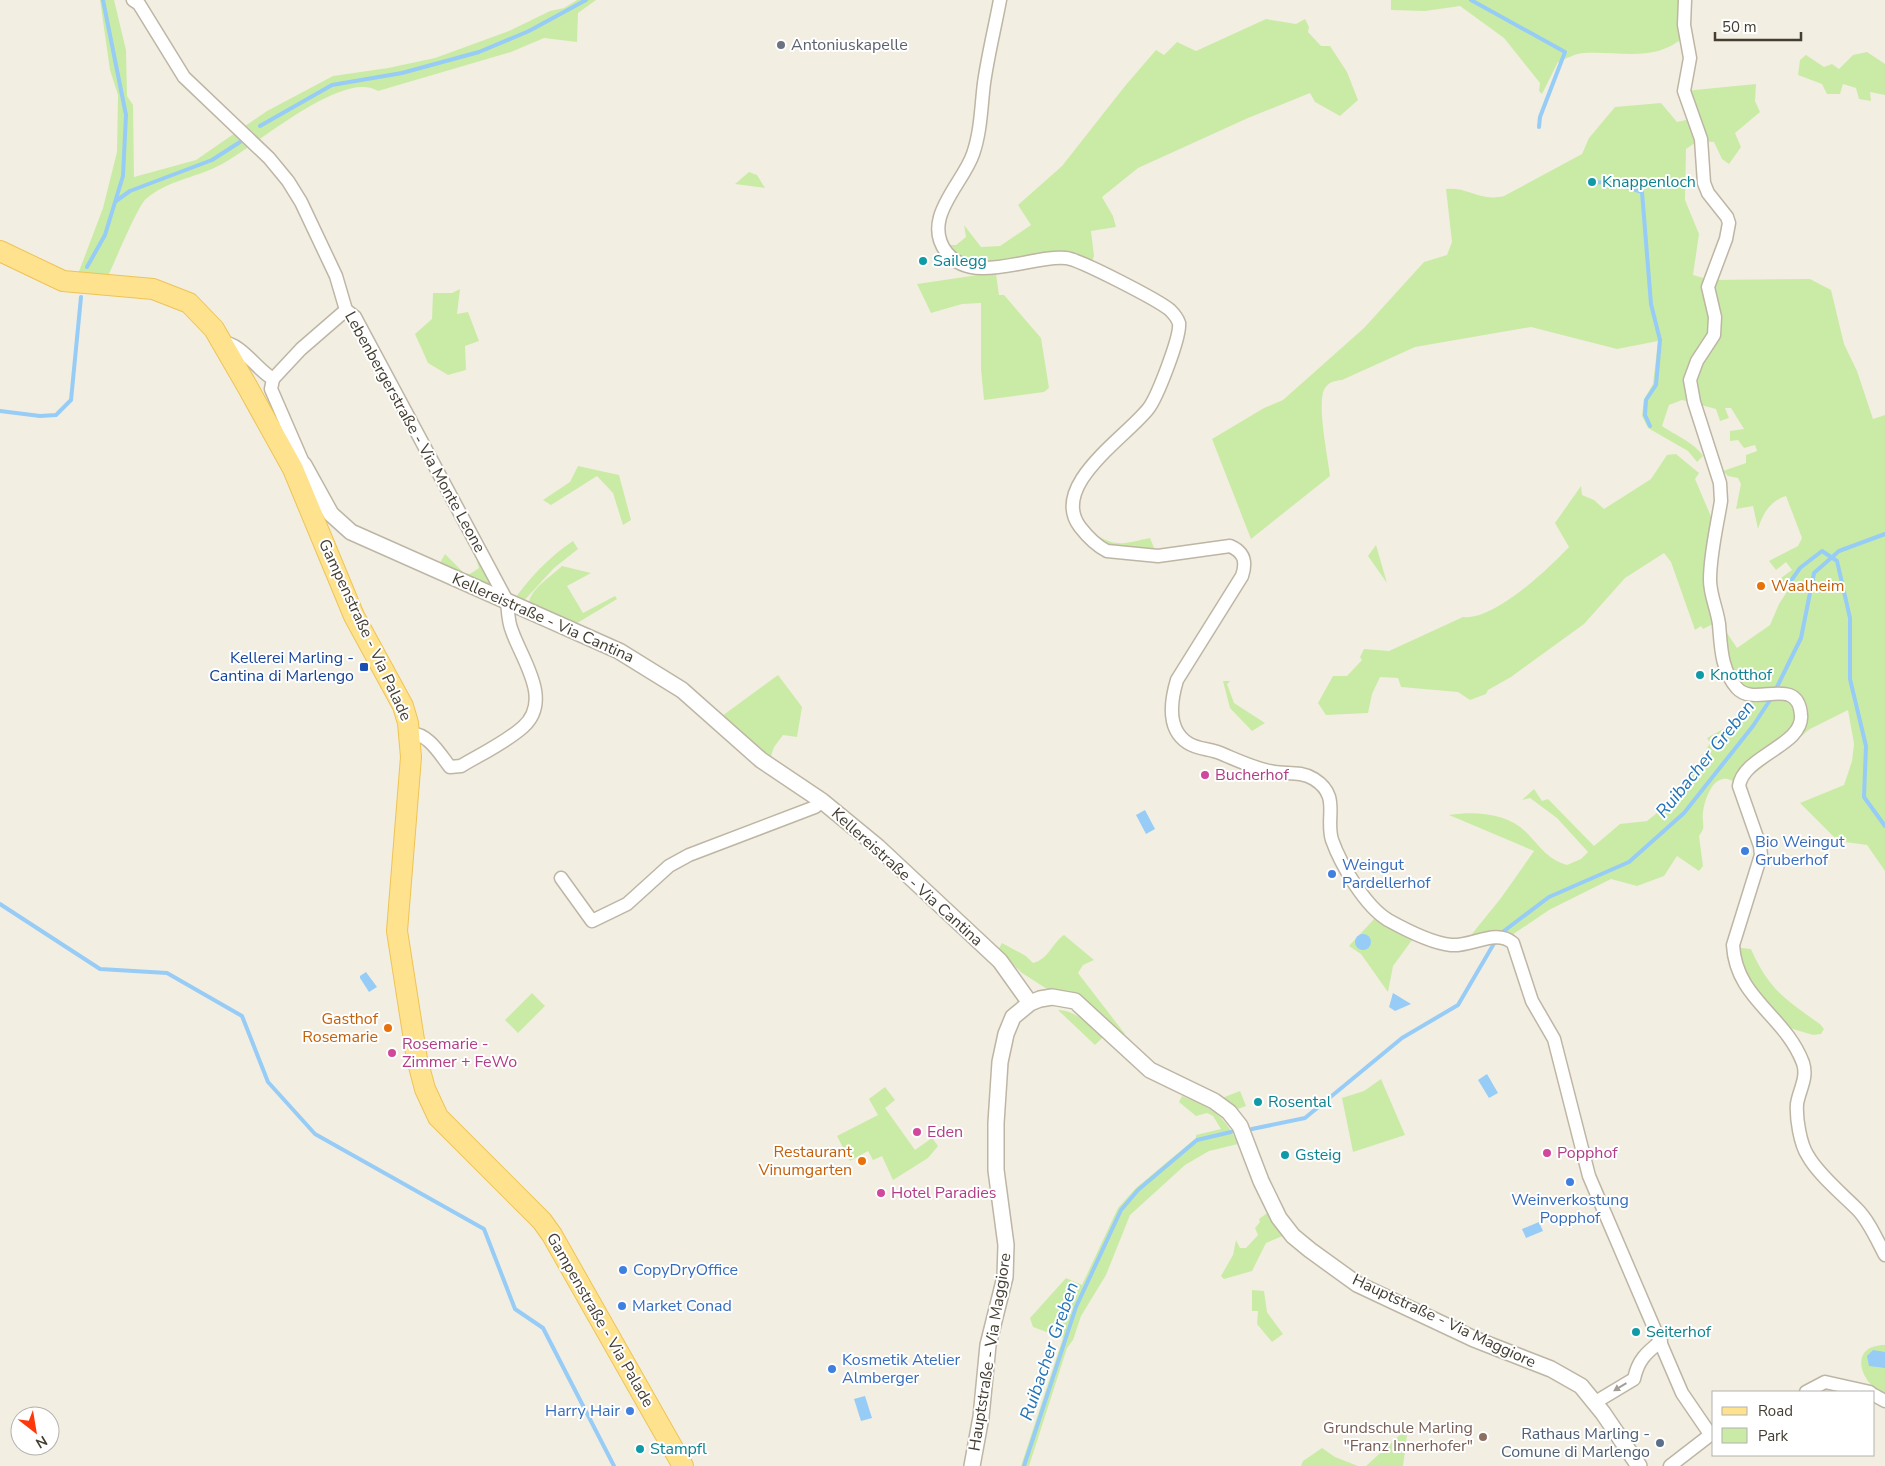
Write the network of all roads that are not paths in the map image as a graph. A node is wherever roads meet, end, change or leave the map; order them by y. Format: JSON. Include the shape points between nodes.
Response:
{"nodes":[{"id":1,"x":133,"y":0,"type":"edge"},
{"id":2,"x":1000,"y":0,"type":"edge"},
{"id":3,"x":1685,"y":0,"type":"edge"},
{"id":4,"x":0,"y":251,"type":"edge"},
{"id":5,"x":346,"y":310,"type":"junction"},
{"id":6,"x":222,"y":342,"type":"junction"},
{"id":7,"x":273,"y":379,"type":"junction"},
{"id":8,"x":298,"y":467,"type":"junction"},
{"id":9,"x":507,"y":601,"type":"junction"},
{"id":10,"x":410,"y":733,"type":"junction"},
{"id":11,"x":822,"y":801,"type":"junction"},
{"id":12,"x":561,"y":878,"type":"dead end"},
{"id":13,"x":1035,"y":1001,"type":"junction"},
{"id":14,"x":1885,"y":1254,"type":"edge"},
{"id":15,"x":1661,"y":1341,"type":"junction"},
{"id":16,"x":1808,"y":1391,"type":"edge"},
{"id":17,"x":1866,"y":1391,"type":"edge"},
{"id":18,"x":1594,"y":1403,"type":"junction"},
{"id":19,"x":1712,"y":1433,"type":"edge"},
{"id":20,"x":682,"y":1466,"type":"edge"},
{"id":21,"x":972,"y":1466,"type":"edge"},
{"id":22,"x":1639,"y":1466,"type":"edge"},
{"id":23,"x":1670,"y":1466,"type":"edge"}],
"edges":[{"from":1,"to":5,"type":"street","name":"Lebenbergerstraße - Via Monte Leone","via":[[139,4],[184,77],[288,180],[336,276]]},
{"from":2,"to":15,"type":"street","via":[[973,155],[941,213],[939,231],[946,252],[966,265],[1003,267],[1068,258],[1145,295],[1176,316],[1179,332],[1153,401],[1087,472],[1076,488],[1072,507],[1073,516],[1084,532],[1107,550],[1158,556],[1230,546],[1244,557],[1242,576],[1177,680],[1171,712],[1178,731],[1188,742],[1273,772],[1303,773],[1324,786],[1330,795],[1332,838],[1338,853],[1368,904],[1386,918],[1450,945],[1496,938],[1513,943],[1532,1001],[1554,1039],[1589,1176]]},
{"from":3,"to":14,"type":"street","via":[[1684,25],[1690,58],[1684,91],[1702,139],[1704,183],[1729,223],[1708,288],[1715,317],[1714,335],[1697,361],[1690,380],[1721,489],[1710,578],[1711,594],[1718,621],[1722,661],[1738,689],[1752,696],[1781,692],[1795,700],[1802,715],[1801,724],[1791,736],[1741,777],[1739,786],[1761,855],[1733,945],[1734,959],[1746,988],[1789,1036],[1804,1065],[1805,1074],[1797,1105],[1809,1158],[1859,1210]]},
{"from":4,"to":6,"type":"main road","name":"Gampenstraße - Via Palade","via":[[63,281],[153,289],[174,295],[202,315]]},
{"from":5,"to":7,"type":"street","via":[[301,349]]},
{"from":5,"to":9,"type":"street","name":"Lebenbergerstraße - Via Monte Leone","via":[[355,317]]},
{"from":6,"to":7,"type":"street","via":[[239,348]]},
{"from":6,"to":8,"type":"main road","name":"Gampenstraße - Via Palade"},
{"from":7,"to":8,"type":"street","via":[[271,389]]},
{"from":8,"to":9,"type":"street","name":"Kellereistraße - Via Cantina","via":[[331,514],[351,532]]},
{"from":8,"to":10,"type":"main road","name":"Gampenstraße - Via Palade","via":[[354,616],[403,706]]},
{"from":9,"to":10,"type":"street","name":"Lebenbergerstraße - Via Monte Leone","via":[[512,631],[535,690],[536,705],[524,727],[450,768],[430,742],[419,734]]},
{"from":9,"to":11,"type":"street","name":"Kellereistraße - Via Cantina","via":[[644,664],[682,690],[761,760]]},
{"from":10,"to":20,"type":"main road","name":"Gampenstraße - Via Palade","via":[[411,757],[397,931],[417,1059],[425,1089],[438,1117],[547,1228]]},
{"from":11,"to":12,"type":"street","via":[[815,807],[689,855],[669,866],[627,904],[592,921]]},
{"from":11,"to":13,"type":"street","name":"Kellereistraße - Via Cantina","via":[[878,847],[1000,960]]},
{"from":13,"to":18,"type":"street","name":"Hauptstraße - Via Maggiore","via":[[1062,997],[1075,1001],[1150,1070],[1214,1101],[1229,1112],[1240,1126],[1279,1218],[1293,1236],[1322,1259],[1357,1284],[1474,1339],[1561,1374],[1580,1386]]},
{"from":13,"to":21,"type":"street","name":"Hauptstraße - Via Maggiore","via":[[1013,1017],[1000,1062],[996,1170],[1006,1245],[1005,1277],[988,1345]]},
{"from":15,"to":18,"type":"street","one_way":true,"via":[[1642,1356],[1634,1379]]},
{"from":15,"to":19,"type":"street","via":[[1682,1393]]},
{"from":16,"to":17,"type":"street","via":[[1825,1382]]},
{"from":18,"to":22,"type":"street","name":"Hauptstraße - Via Maggiore"},
{"from":19,"to":23,"type":"street"}]}
